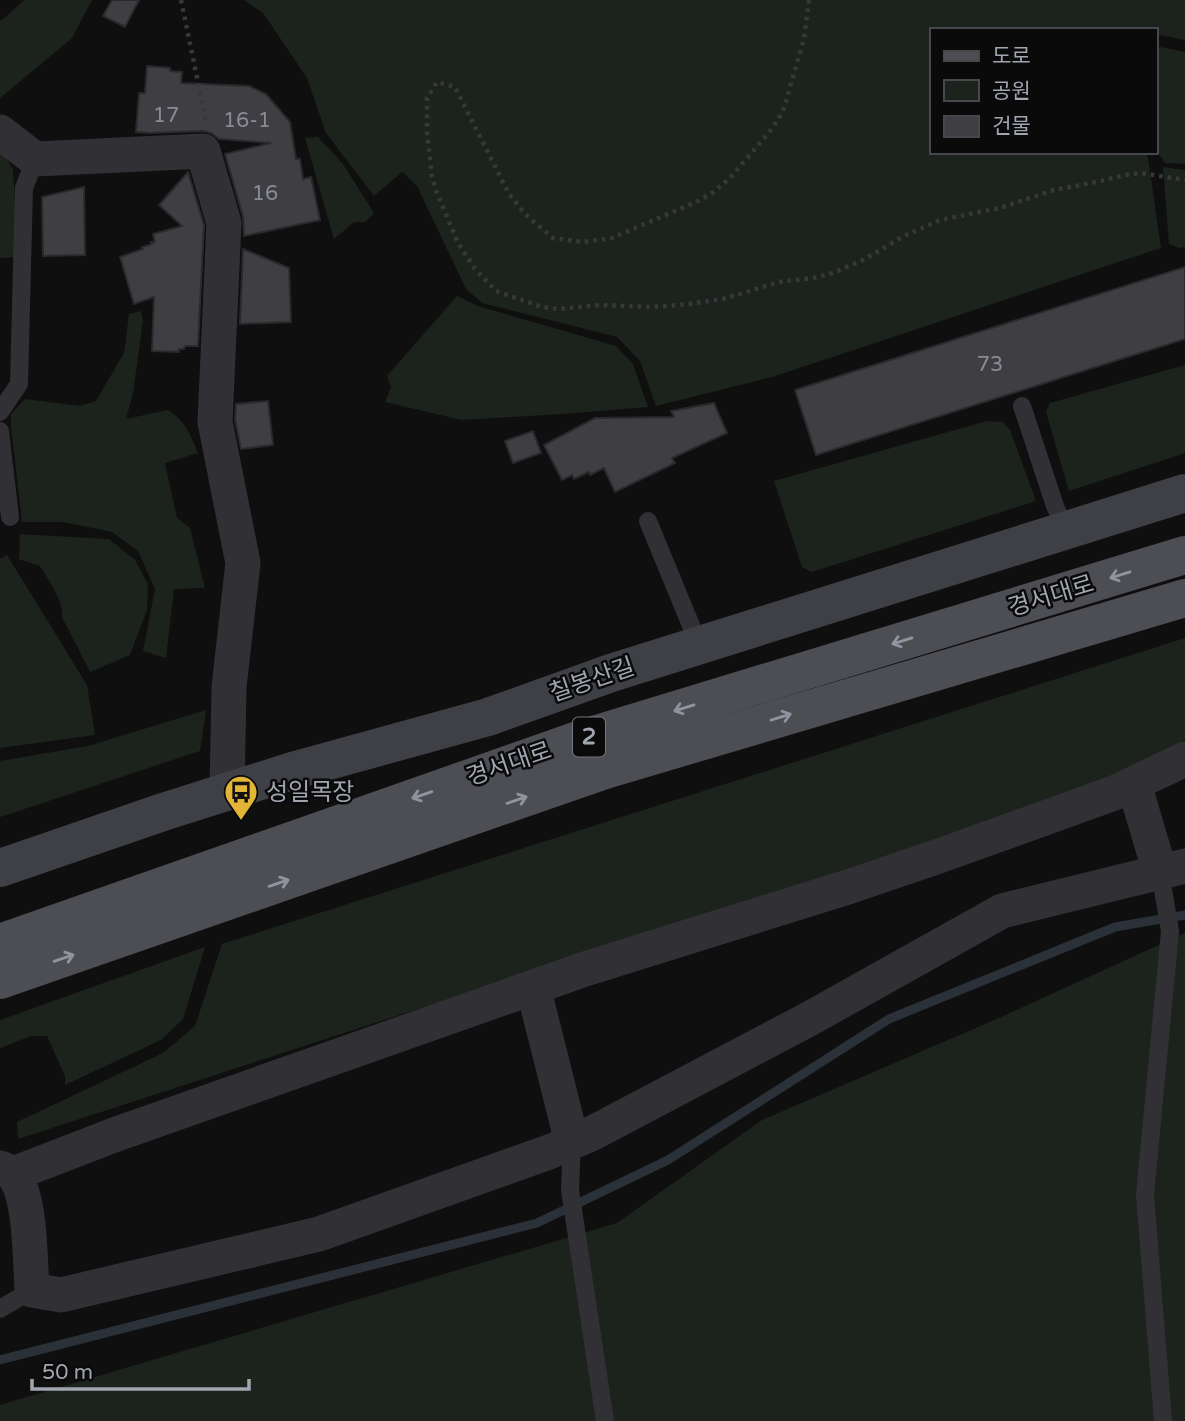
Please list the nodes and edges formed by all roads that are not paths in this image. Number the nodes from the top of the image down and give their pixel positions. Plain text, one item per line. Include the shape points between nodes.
1 (0, 132) edge
2 (35, 159) junction
3 (1022, 405) dead end
4 (0, 412) edge
5 (0, 431) edge
6 (1185, 493) edge
7 (10, 517) dead end
8 (648, 521) dead end
9 (1066, 531) junction
10 (1185, 555) edge
11 (1185, 598) edge
12 (699, 645) junction
13 (1185, 759) edge
14 (1134, 784) junction
15 (227, 792) junction
16 (0, 868) edge
17 (1170, 879) edge
18 (0, 943) edge
19 (0, 980) edge
20 (533, 988) junction
21 (572, 1142) junction
22 (6, 1171) edge
23 (32, 1290) junction
24 (0, 1310) edge
25 (605, 1421) edge
26 (1163, 1421) edge

1 - 2 street
2 - 4 lane via 24,188 19,384
2 - 15 street via 203,151 224,223 215,422 243,564 229,687
3 - 9 lane
5 - 7 lane
6 - 9 street, 칠봉산길
8 - 12 lane
9 - 12 street, 칠봉산길
10 -> 18 main road, 경서대로 / 2 via 584,738
19 -> 11 main road, 경서대로 / 2 via 604,770
12 - 15 street, 칠봉산길 via 488,717
13 - 14 street
14 - 17 street
14 - 20 street via 851,886
15 - 16 street, 칠봉산길
17 - 21 street via 1002,911 809,1019
17 - 26 lane via 1170,932 1145,1195
20 - 21 street
20 - 22 street
21 - 23 street via 318,1234 61,1295
21 - 25 lane via 570,1190
22 - 23 street via 18,1184 27,1210
23 - 24 lane

